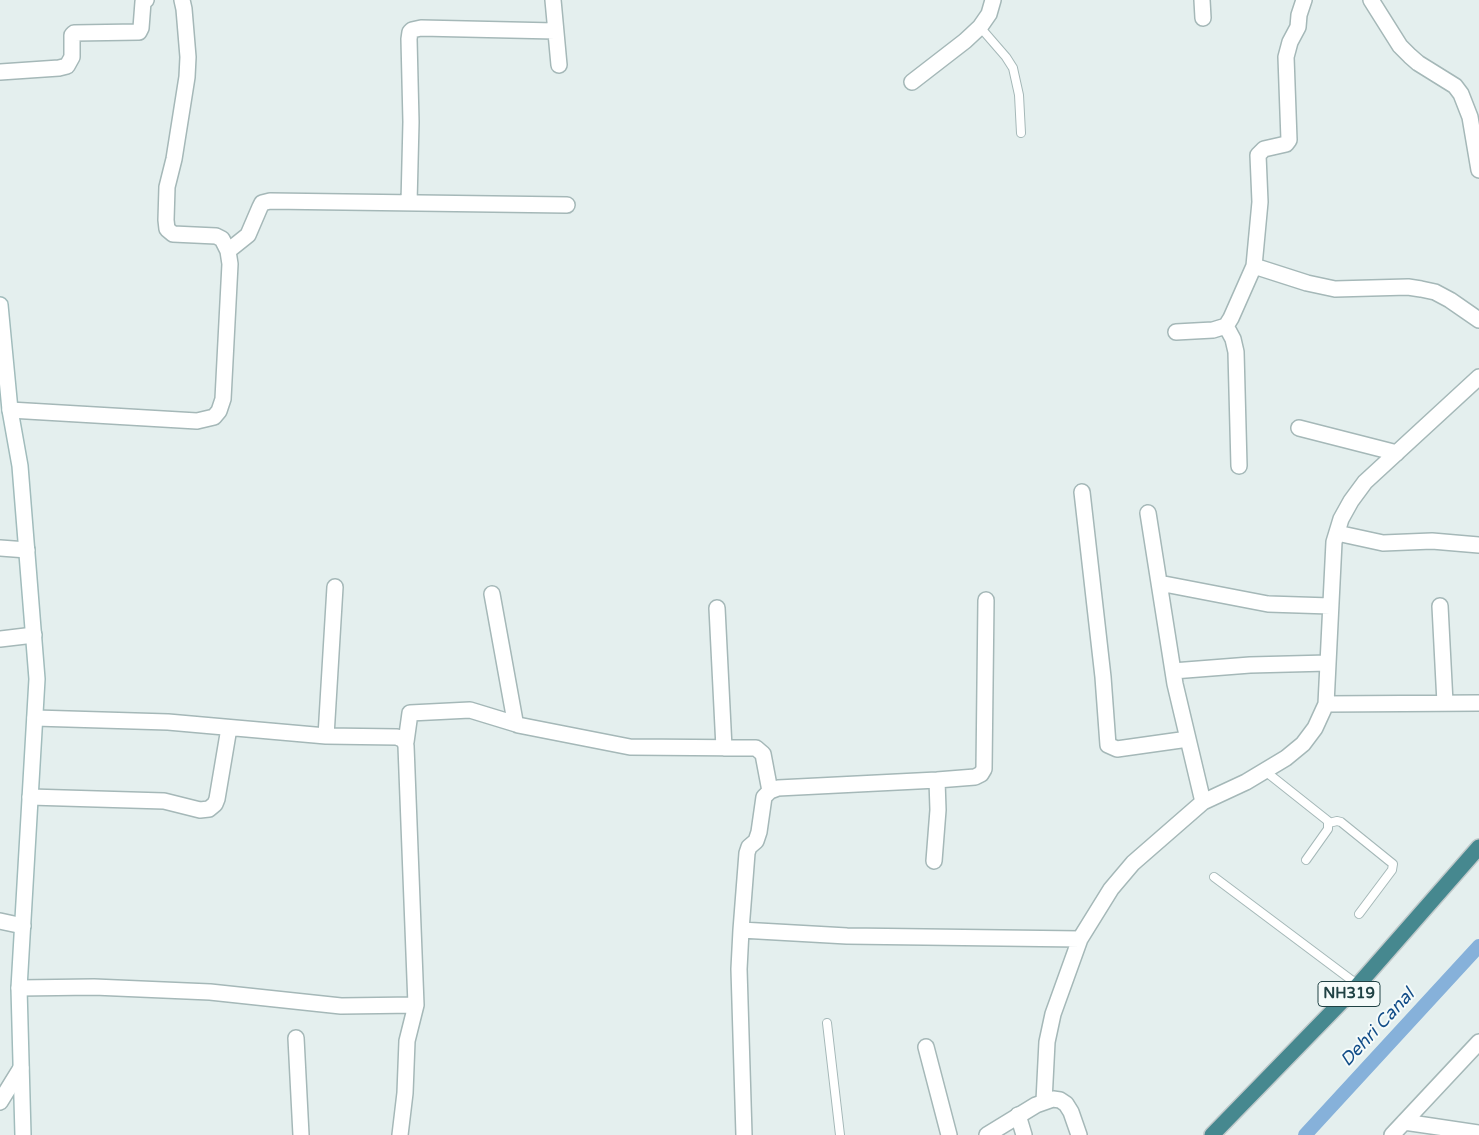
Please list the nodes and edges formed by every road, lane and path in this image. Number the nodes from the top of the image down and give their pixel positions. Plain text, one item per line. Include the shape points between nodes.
1 (146, 0) edge
2 (182, 0) edge
3 (553, 0) edge
4 (992, 0) edge
5 (1202, 0) edge
6 (1304, 0) edge
7 (1371, 0) edge
8 (1203, 18) dead end
9 (980, 27) junction
10 (555, 31) junction
11 (559, 64) dead end
12 (0, 72) edge
13 (912, 82) dead end
14 (1021, 133) dead end
15 (1478, 160) edge
16 (410, 203) junction
17 (567, 206) dead end
18 (228, 251) junction
19 (1254, 266) junction
20 (0, 305) edge
21 (1479, 320) edge
22 (1226, 326) junction
23 (1176, 332) dead end
24 (1479, 377) edge
25 (10, 410) junction
26 (1299, 428) dead end
27 (1397, 453) junction
28 (1239, 466) dead end
29 (1082, 492) dead end
30 (1148, 513) dead end
31 (1337, 533) junction
32 (1479, 545) edge
33 (0, 548) edge
34 (27, 550) junction
35 (1159, 583) junction
36 (335, 587) dead end
37 (492, 594) dead end
38 (986, 600) dead end
39 (1330, 606) junction
40 (1440, 606) dead end
41 (717, 608) dead end
42 (34, 635) junction
43 (0, 639) edge
44 (1328, 663) junction
45 (1173, 671) junction
46 (1446, 703) junction
47 (1479, 703) edge
48 (1326, 704) junction
49 (35, 718) junction
50 (516, 724) junction
51 (229, 728) junction
52 (326, 736) junction
53 (1188, 739) junction
54 (406, 742) junction
55 (724, 748) junction
56 (1265, 771) junction
57 (937, 780) junction
58 (770, 791) junction
59 (30, 797) junction
60 (1203, 802) junction
61 (1329, 823) junction
62 (1479, 847) edge
63 (934, 860) dead end
64 (1306, 860) dead end
65 (1214, 877) dead end
66 (1359, 914) dead end
67 (0, 921) edge
68 (23, 926) junction
69 (741, 930) junction
70 (1080, 939) junction
71 (1358, 985) junction
72 (19, 988) junction
73 (416, 1005) junction
74 (827, 1022) dead end
75 (296, 1038) dead end
76 (1479, 1042) edge
77 (926, 1047) dead end
78 (21, 1068) junction
79 (1044, 1100) junction
80 (0, 1102) edge
81 (1018, 1115) junction
82 (1404, 1122) junction
83 (1479, 1132) edge
84 (23, 1135) edge
85 (301, 1135) edge
86 (400, 1135) edge
87 (744, 1135) edge
88 (840, 1135) edge
89 (949, 1135) edge
90 (987, 1135) edge
91 (1024, 1135) edge
92 (1079, 1135) edge
93 (1212, 1135) edge
94 (1392, 1135) edge

1 - 12 street via 143,2 139,32 76,33 72,35 72,56 67,66
2 - 18 street via 188,63 167,187 167,229 173,234 216,236 222,239
3 - 10 street
4 - 9 street via 989,14
5 - 8 street
6 - 19 street via 1286,57 1289,140 1286,144 1264,149 1258,155 1260,202
7 - 15 street via 1400,46 1418,63 1455,86 1461,94 1470,117
9 - 13 street
9 - 14 lane via 1013,68 1019,95
10 - 11 street
10 - 16 street via 420,28 410,32
16 - 17 street
16 - 18 street via 266,202 260,207 248,235
18 - 25 street via 223,399 220,411 214,417 197,421
19 - 21 street via 1335,289 1422,288 1450,300
19 - 22 street
20 - 25 street
22 - 23 street
22 - 28 street via 1236,352
24 - 27 street
25 - 34 street via 20,466
26 - 27 street
27 - 31 street via 1350,500
29 - 53 street via 1108,746 1117,749
30 - 35 street
31 - 32 street via 1382,543 1432,541
31 - 39 street
33 - 34 street
34 - 42 street
35 - 39 street via 1268,604
35 - 45 street
36 - 52 street
37 - 50 street
38 - 57 street via 983,772 975,777
39 - 44 street
40 - 46 street
41 - 55 street
42 - 43 street
42 - 49 street
44 - 45 street
44 - 48 street
45 - 53 street
46 - 47 street
46 - 48 street
48 - 56 street via 1303,744
49 - 51 street via 168,722
49 - 59 street
50 - 54 street via 470,710 410,713
50 - 55 street via 630,747
51 - 52 street
51 - 59 street via 218,799 209,810 164,801
52 - 54 street via 398,737
53 - 60 street
54 - 73 street
55 - 58 street via 756,748 761,751
56 - 60 street
56 - 61 lane
57 - 58 street
57 - 63 street
58 - 69 street via 763,801 758,838 747,853
59 - 68 street
60 - 70 street via 1133,863 1111,890
61 - 64 lane
61 - 66 lane via 1341,822 1393,864 1392,870
62 - 71 highway, NH319
65 - 71 lane
67 - 68 street
68 - 72 street
69 - 70 street via 847,936
69 - 87 street via 739,969
70 - 79 street via 1053,1014 1047,1042
71 - 93 highway, NH319
72 - 73 street via 210,992 342,1006
72 - 78 street
73 - 86 street via 407,1041
74 - 88 lane
75 - 85 street
76 - 82 street
77 - 89 street
78 - 80 street
78 - 84 street
79 - 81 street
79 - 92 street via 1060,1100 1066,1104
81 - 90 street
81 - 91 street
82 - 83 street
82 - 94 street

